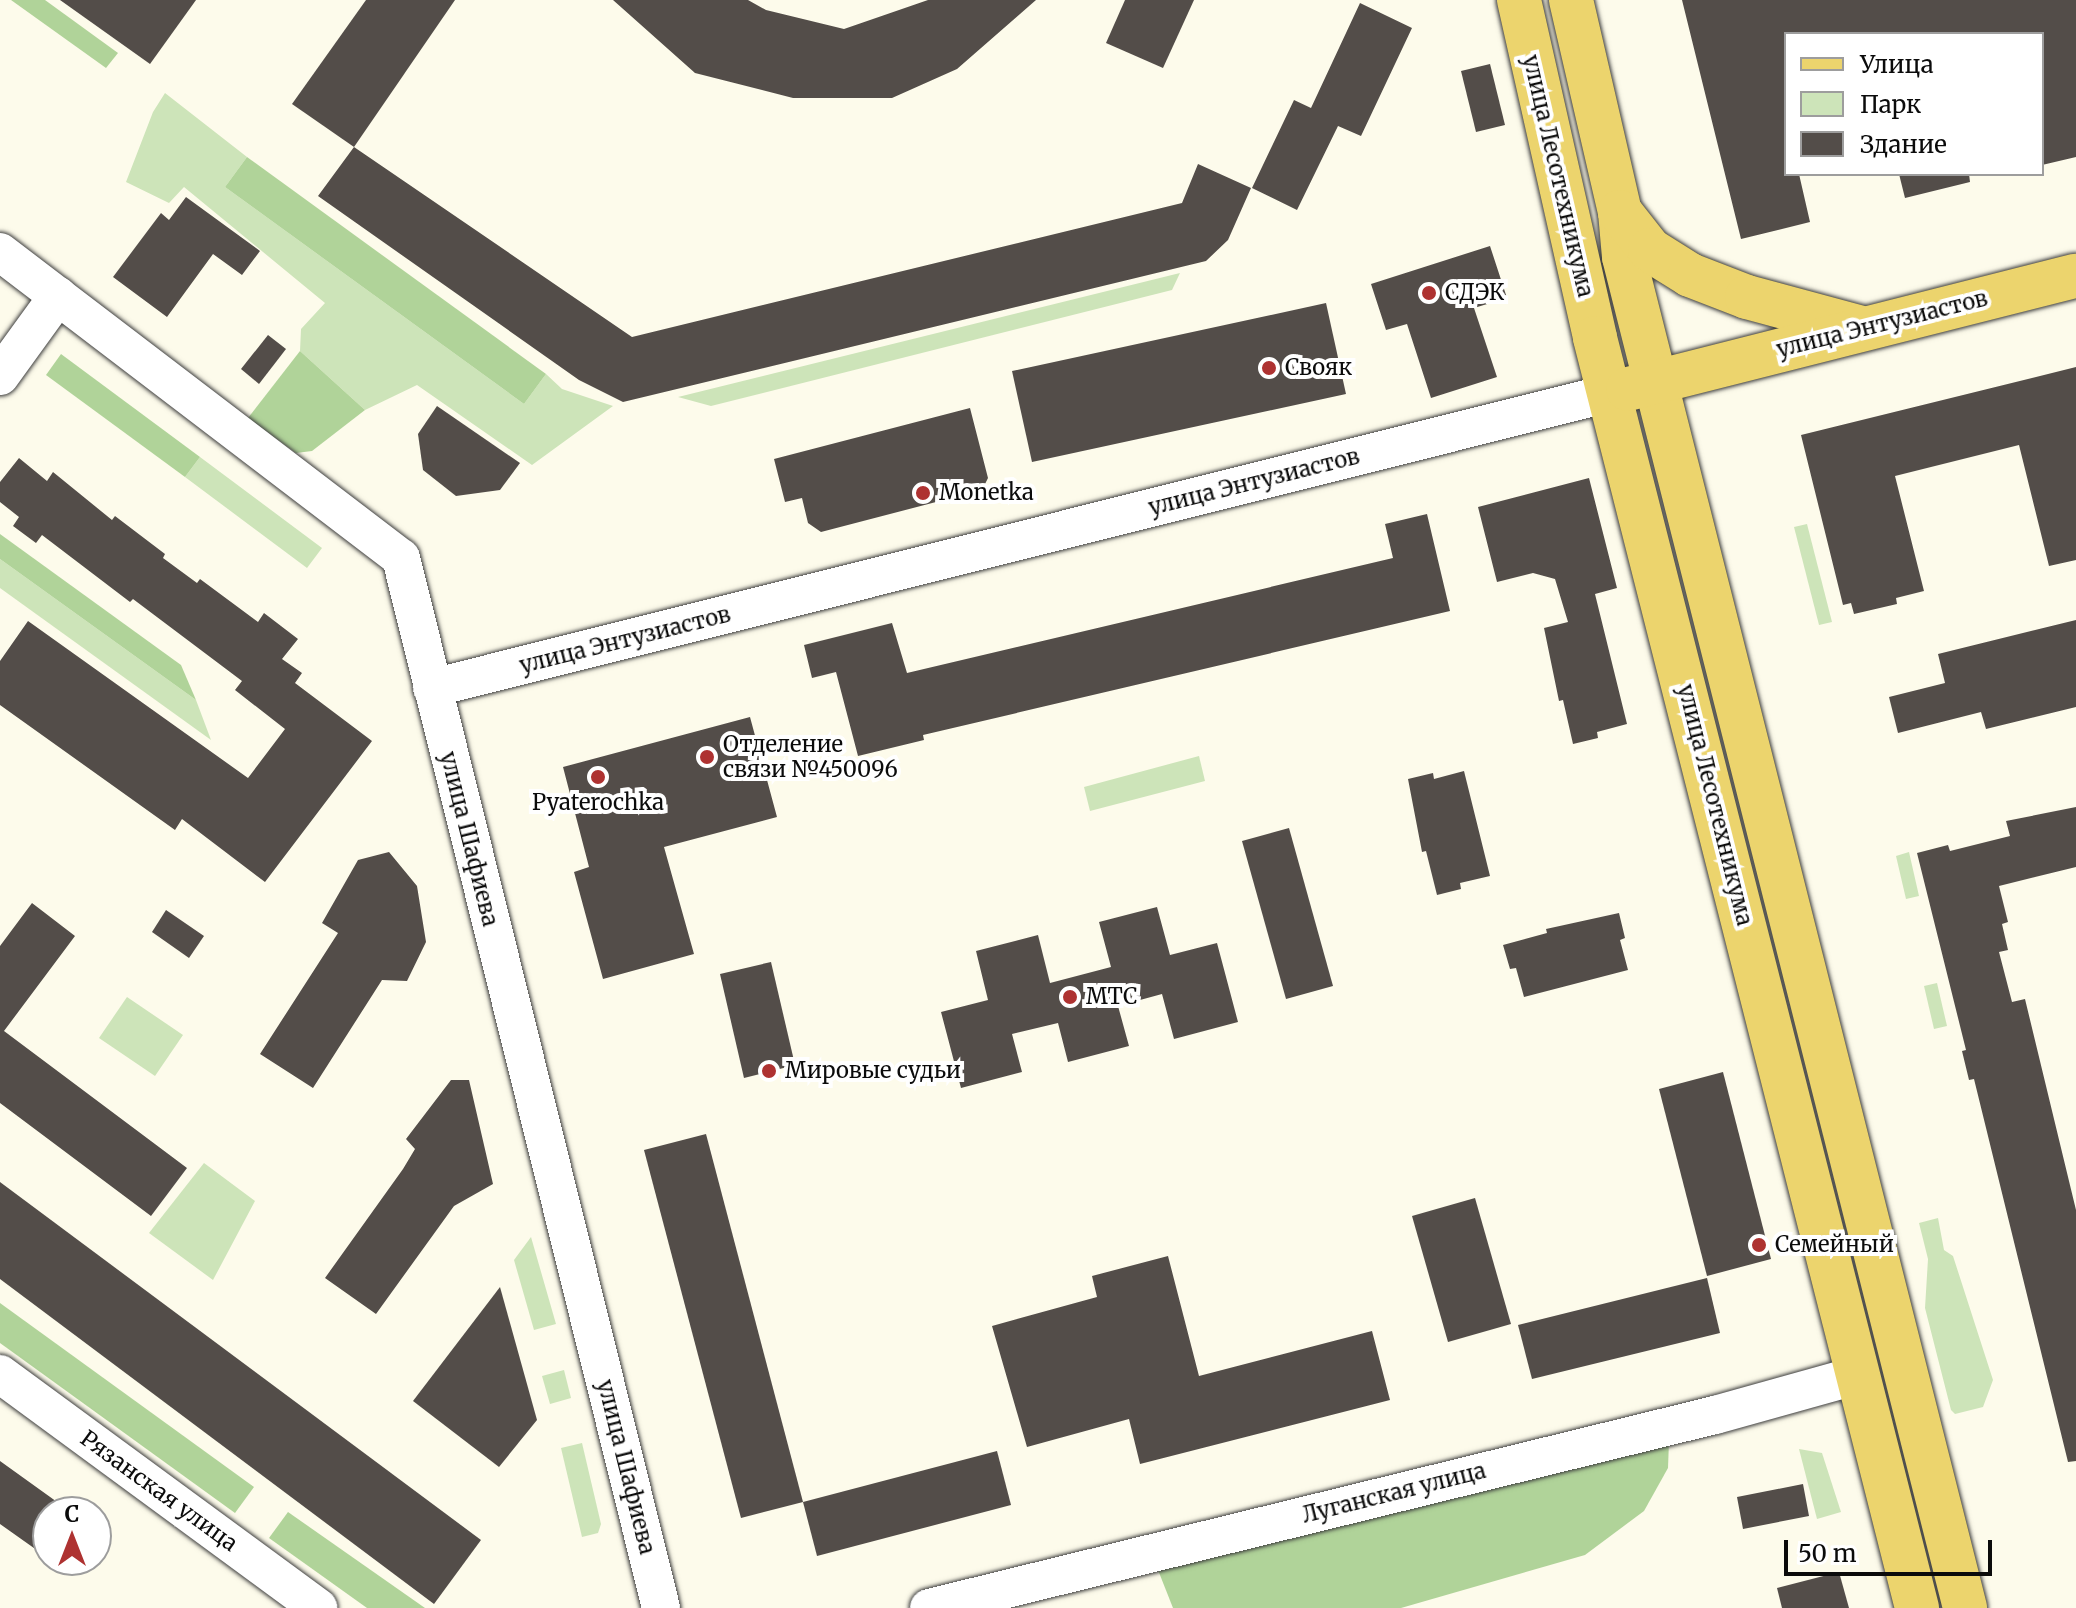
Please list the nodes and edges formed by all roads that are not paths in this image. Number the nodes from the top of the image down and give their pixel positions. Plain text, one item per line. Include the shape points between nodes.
1 (1519, 0) edge
2 (1571, 0) edge
3 (1620, 212) junction
4 (0, 252) edge
5 (2076, 276) edge
6 (58, 296) junction
7 (1864, 329) junction
8 (0, 376) edge
9 (1656, 382) junction
10 (1610, 393) junction
11 (432, 688) junction
12 (0, 1374) edge
13 (1858, 1375) junction
14 (318, 1608) edge
15 (661, 1608) edge
16 (929, 1608) edge
17 (1917, 1608) edge
18 (1965, 1608) edge

1 - 10 main road, улица Лесотехникума
2 - 3 main road, улица Лесотехникума
3 - 7 main road via 1650,250 1690,275 1747,297
3 - 9 main road, улица Лесотехникума via 1624,257
4 - 6 street, улица Шафиева
5 - 7 main road, улица Энтузиастов
6 - 8 street
6 - 11 street, улица Шафиева via 401,558
7 - 9 main road, улица Энтузиастов
9 - 10 main road, улица Энтузиастов
9 - 18 main road, улица Лесотехникума
10 - 11 street, улица Энтузиастов
10 - 13 main road, улица Лесотехникума
11 - 15 street, улица Шафиева
12 - 14 street, Рязанская улица
13 - 16 street, Луганская улица via 1715,1415
13 - 17 main road, улица Лесотехникума

